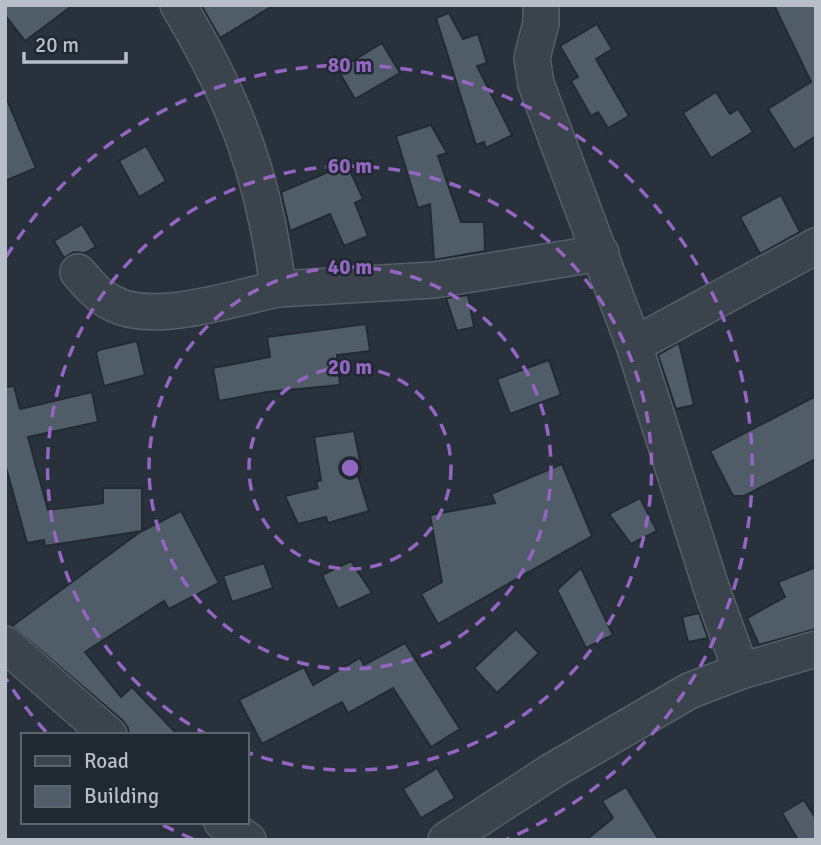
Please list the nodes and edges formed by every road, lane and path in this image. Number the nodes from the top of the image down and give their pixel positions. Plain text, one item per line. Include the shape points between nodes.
1 (178, 5) edge
2 (541, 5) edge
3 (816, 246) edge
4 (601, 253) junction
5 (78, 272) dead end
6 (278, 289) junction
7 (634, 345) junction
8 (5, 644) edge
9 (816, 649) edge
10 (741, 671) junction
11 (107, 733) edge
12 (225, 824) edge
13 (248, 840) edge
14 (446, 840) edge

1 - 6 street via 244,133 262,193
2 - 4 street via 532,58 536,84
3 - 7 street
4 - 6 street via 434,280
4 - 7 street
5 - 6 street via 94,291 115,305 146,312 186,310
7 - 10 street
8 - 11 street
9 - 10 street
10 - 14 street via 689,691
12 - 13 street

